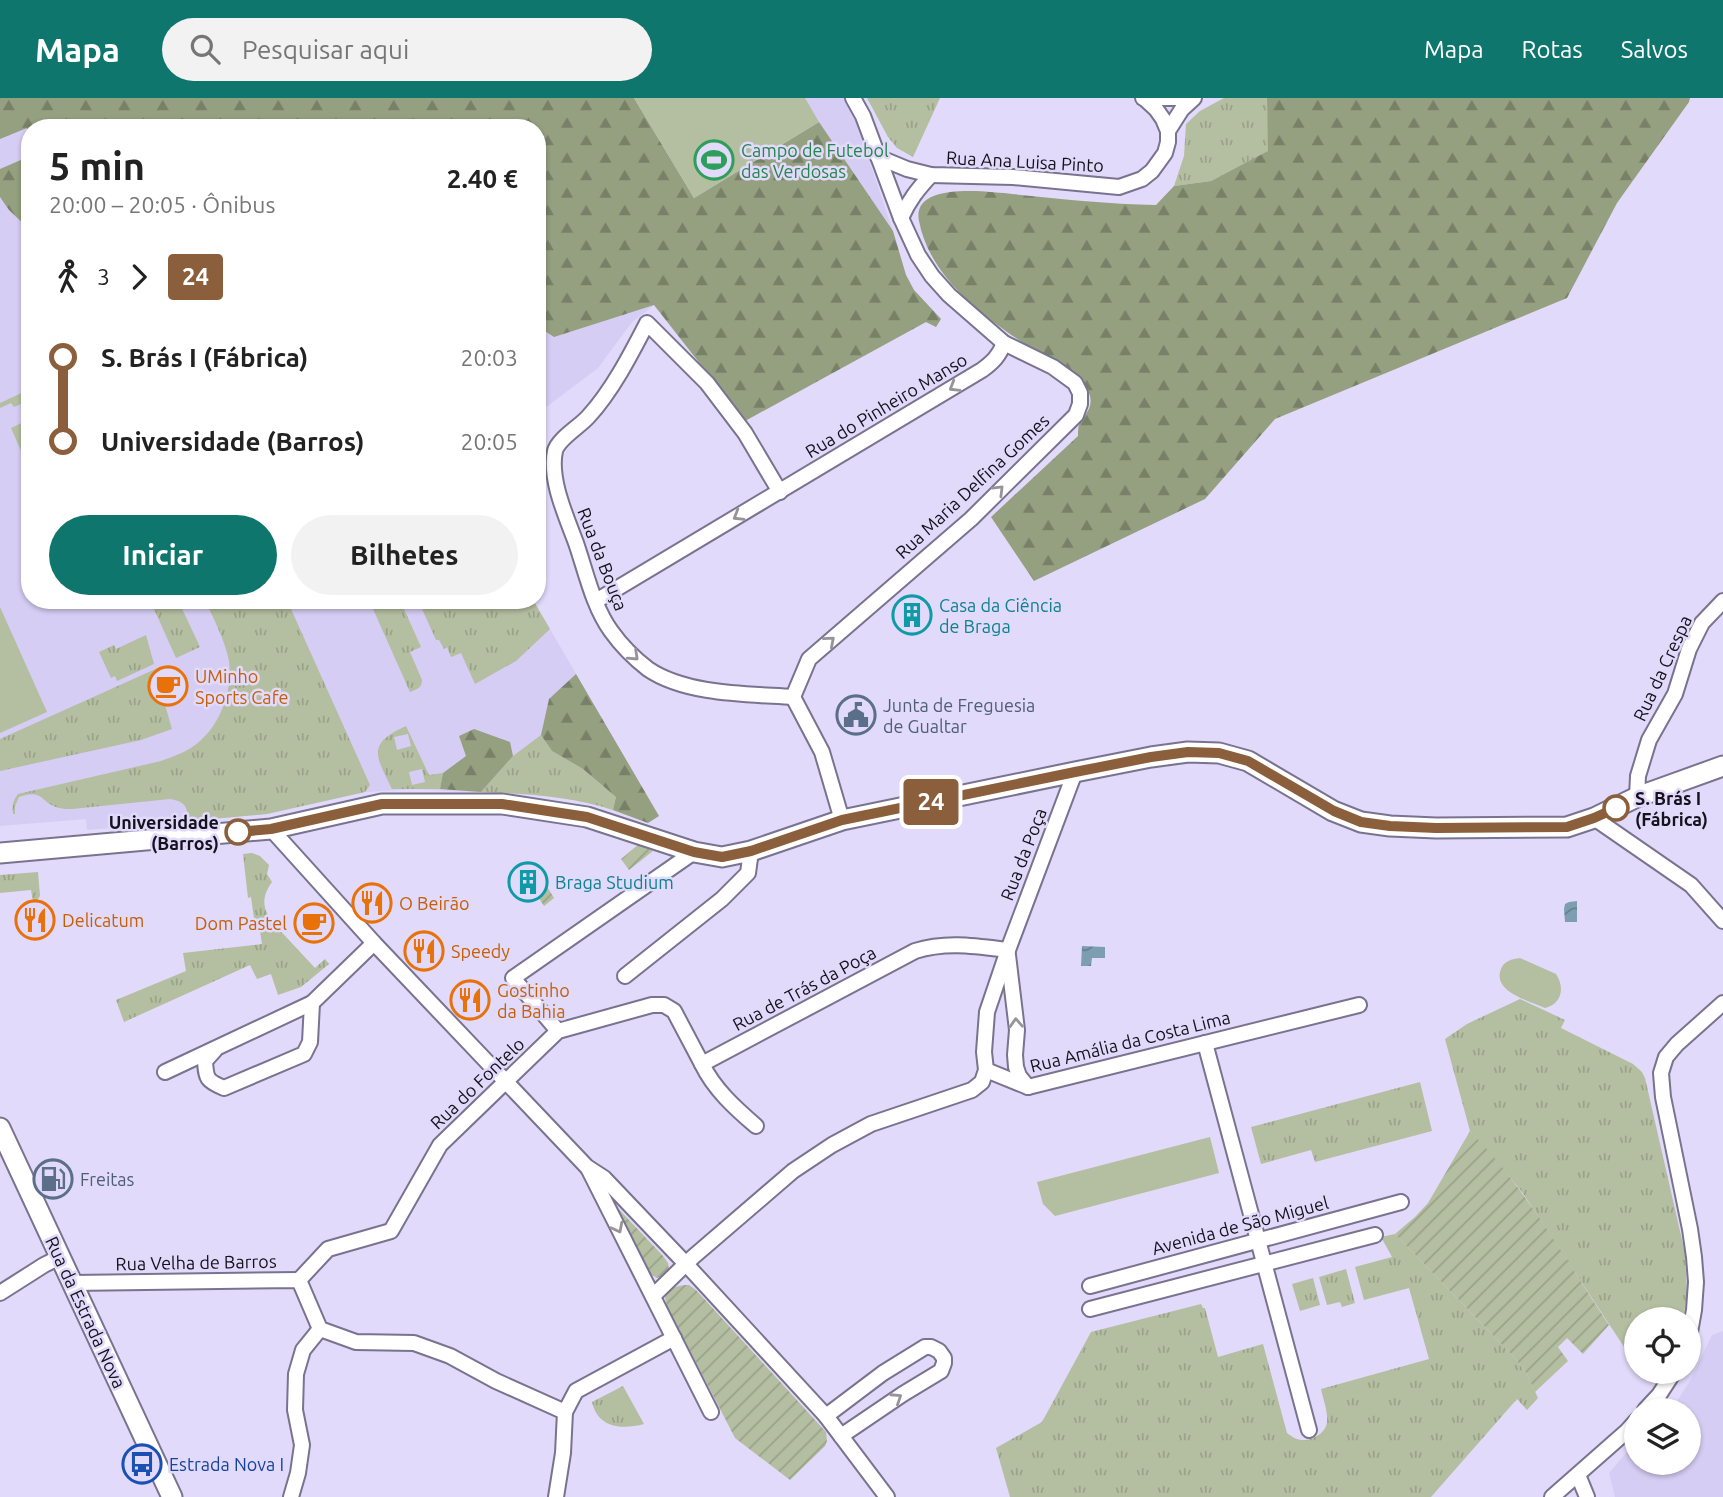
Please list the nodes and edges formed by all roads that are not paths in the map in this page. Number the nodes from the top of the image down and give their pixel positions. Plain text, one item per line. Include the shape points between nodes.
1 (853, 98) edge
2 (1143, 98) edge
3 (1183, 98) edge
4 (1194, 98) edge
5 (1168, 131) junction
6 (878, 157) junction
7 (931, 175) junction
8 (901, 218) junction
9 (1004, 343) junction
10 (780, 492) junction
11 (596, 601) junction
12 (1723, 601) edge
13 (793, 696) junction
14 (1723, 766) edge
15 (1075, 772) junction
16 (1637, 797) junction
17 (1594, 818) junction
18 (842, 820) junction
19 (271, 829) junction
20 (751, 851) junction
21 (694, 852) junction
22 (0, 853) edge
23 (1723, 921) edge
24 (374, 943) junction
25 (1008, 950) junction
26 (625, 976) dead end
27 (312, 1003) junction
28 (1723, 1003) edge
29 (1359, 1005) dead end
30 (558, 1031) junction
31 (1205, 1043) junction
32 (215, 1049) junction
33 (702, 1065) junction
34 (986, 1070) junction
35 (166, 1072) dead end
36 (506, 1082) junction
37 (1028, 1087) junction
38 (756, 1126) dead end
39 (0, 1128) edge
40 (587, 1167) junction
41 (1401, 1202) dead end
42 (1375, 1235) dead end
43 (1258, 1241) junction
44 (60, 1257) junction
45 (686, 1264) junction
46 (1263, 1264) junction
47 (299, 1280) junction
48 (72, 1283) junction
49 (1090, 1286) dead end
50 (0, 1293) edge
51 (653, 1296) junction
52 (1693, 1307) edge
53 (1090, 1309) dead end
54 (320, 1329) junction
55 (674, 1338) junction
56 (565, 1412) junction
57 (711, 1412) dead end
58 (822, 1413) junction
59 (1309, 1430) dead end
60 (1624, 1435) edge
61 (841, 1436) junction
62 (1578, 1475) junction
63 (172, 1497) edge
64 (291, 1497) edge
65 (556, 1497) edge
66 (887, 1497) edge
67 (1552, 1497) edge
68 (1587, 1497) edge

1 - 6 street, Rua Maria Delfina Gomes
2 - 3 street
2 - 5 street via 1156,109
4 - 5 street, Rua Ana Luisa Pinto
5 - 7 street, Rua Ana Luisa Pinto via 1165,153 1152,171 1119,187
6 - 7 street, Rua Ana Luisa Pinto
6 - 8 street, Rua Maria Delfina Gomes
7 - 8 street, Rua Ana Luisa Pinto
8 - 9 street, Rua Maria Delfina Gomes via 932,276
9 -> 10 street, Rua do Pinheiro Manso via 999,355 982,370
13 -> 9 street, Rua Maria Delfina Gomes via 808,659 971,519 1076,415 1080,393 1075,383
10 -> 11 street, Rua do Pinheiro Manso
10 - 11 street, Rua da Bouça via 745,433 707,383 647,323 604,396 555,451 554,472 563,508
11 -> 13 street, Rua da Bouça via 610,630 649,670 680,684 723,692
12 - 16 street, Rua da Crespa via 1702,623 1689,649 1675,694 1650,740 1638,776
13 - 18 street via 822,752
14 - 16 street
15 - 17 street via 1188,752 1219,753 1248,761 1361,822 1567,827
15 - 18 street
15 - 25 street, Rua da Poça
16 - 17 street
17 - 23 street via 1691,884
18 - 20 street
19 - 21 street via 382,804 502,804 587,817
19 - 22 street
19 - 24 street
20 - 21 street via 722,857
20 - 26 street via 748,873 722,899
21 - 30 street via 513,978
24 - 27 street
24 - 36 street
25 - 33 street, Rua de Trás da Poça via 943,944 915,950
25 - 34 street, Rua da Poça via 987,1012
37 -> 25 street, Rua da Poça via 1016,1066
27 - 32 street
27 - 32 street via 310,1042 304,1054 224,1088 206,1076 205,1061
28 - 52 street via 1677,1044 1661,1073 1694,1257
29 - 31 street, Rua Amália da Costa Lima
30 - 33 street, Rua do Fontelo via 664,1005 674,1011
30 - 36 street, Rua do Fontelo
31 - 37 street, Rua Amália da Costa Lima
31 - 43 street
32 - 35 street
33 - 38 street via 727,1100
34 - 37 street, Rua Amália da Costa Lima
34 - 45 street via 982,1082 972,1090 871,1124 832,1145 793,1171
36 - 40 street
36 - 47 street, Rua do Fontelo via 440,1145 391,1231 328,1249
39 - 44 street, Rua da Estrada Nova
40 - 45 street via 604,1178
40 -> 51 street
41 - 43 street, Avenida de São Miguel
42 - 46 street
43 - 46 street
43 - 49 street, Avenida de São Miguel
44 - 48 street, Rua da Estrada Nova
44 - 50 street
45 - 51 street
45 - 58 street
46 - 53 street
46 - 59 street
47 - 48 street, Rua Velha de Barros
47 - 54 street, Rua Velha de Barros
48 - 63 street, Rua da Estrada Nova
51 - 55 street
54 - 56 street via 356,1342 414,1343
54 - 64 street via 303,1350 296,1374 295,1410 302,1445
55 - 56 street via 576,1391
55 - 57 street
56 - 65 street
58 - 61 street
61 -> 58 street via 941,1371 942,1354 925,1347
60 - 62 street
61 - 66 street
62 - 67 street
62 - 68 street

